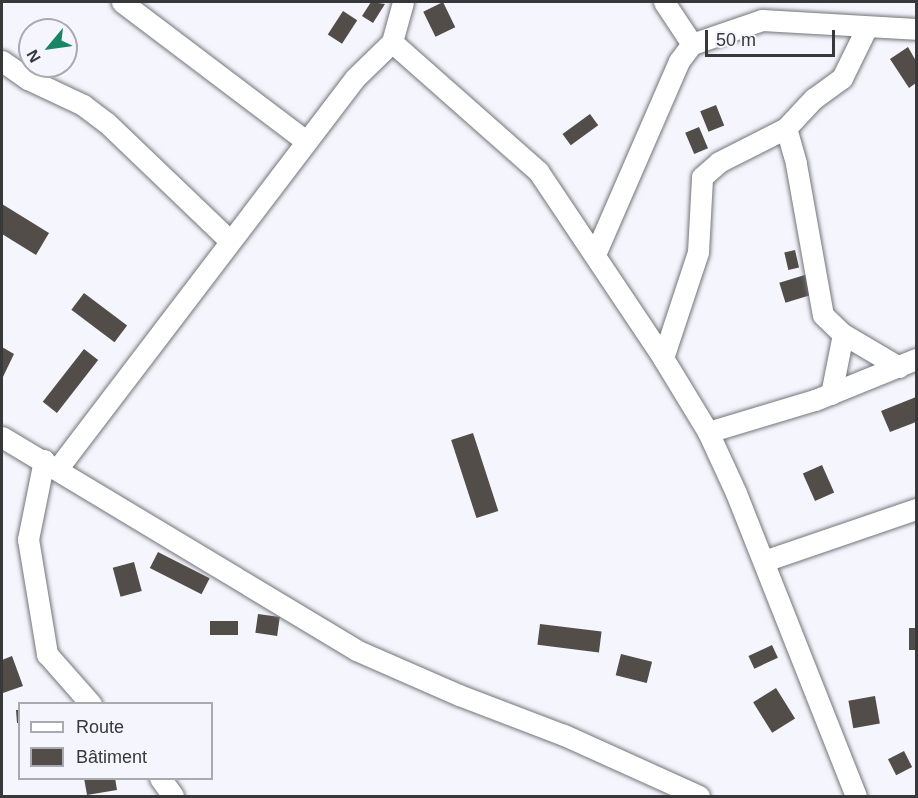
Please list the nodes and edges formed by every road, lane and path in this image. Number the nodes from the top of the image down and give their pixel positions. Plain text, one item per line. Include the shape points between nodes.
1 (122, 2) edge
2 (403, 2) edge
3 (664, 2) edge
4 (867, 27) junction
5 (916, 29) edge
6 (392, 42) junction
7 (692, 44) junction
8 (2, 61) edge
9 (786, 128) junction
10 (306, 141) junction
11 (230, 241) junction
12 (596, 252) junction
13 (843, 334) junction
14 (663, 358) junction
15 (908, 363) edge
16 (831, 394) junction
17 (708, 432) junction
18 (2, 437) edge
19 (51, 464) junction
20 (916, 509) edge
21 (764, 561) junction
22 (89, 702) edge
23 (161, 780) edge
24 (173, 796) edge
25 (699, 796) edge
26 (856, 796) edge

1 - 10 street
2 - 6 street
3 - 7 street
4 - 5 street
4 - 7 street via 762,20
4 - 9 street via 842,78 814,98
6 - 10 street via 355,78
6 - 12 street via 538,171
7 - 12 street via 679,61
8 - 11 street via 28,79 83,105 107,123
9 - 13 street via 796,164 820,305 828,322
9 - 14 street via 719,162 702,177 698,252
10 - 11 street
11 - 19 street
12 - 14 street via 608,277
13 - 15 street
13 - 16 street
14 - 17 street
15 - 16 street
16 - 17 street
17 - 21 street
18 - 19 street
19 - 22 street via 28,539 47,654
19 - 25 street via 117,508 356,650 564,735
20 - 21 street
21 - 26 street
23 - 24 street

